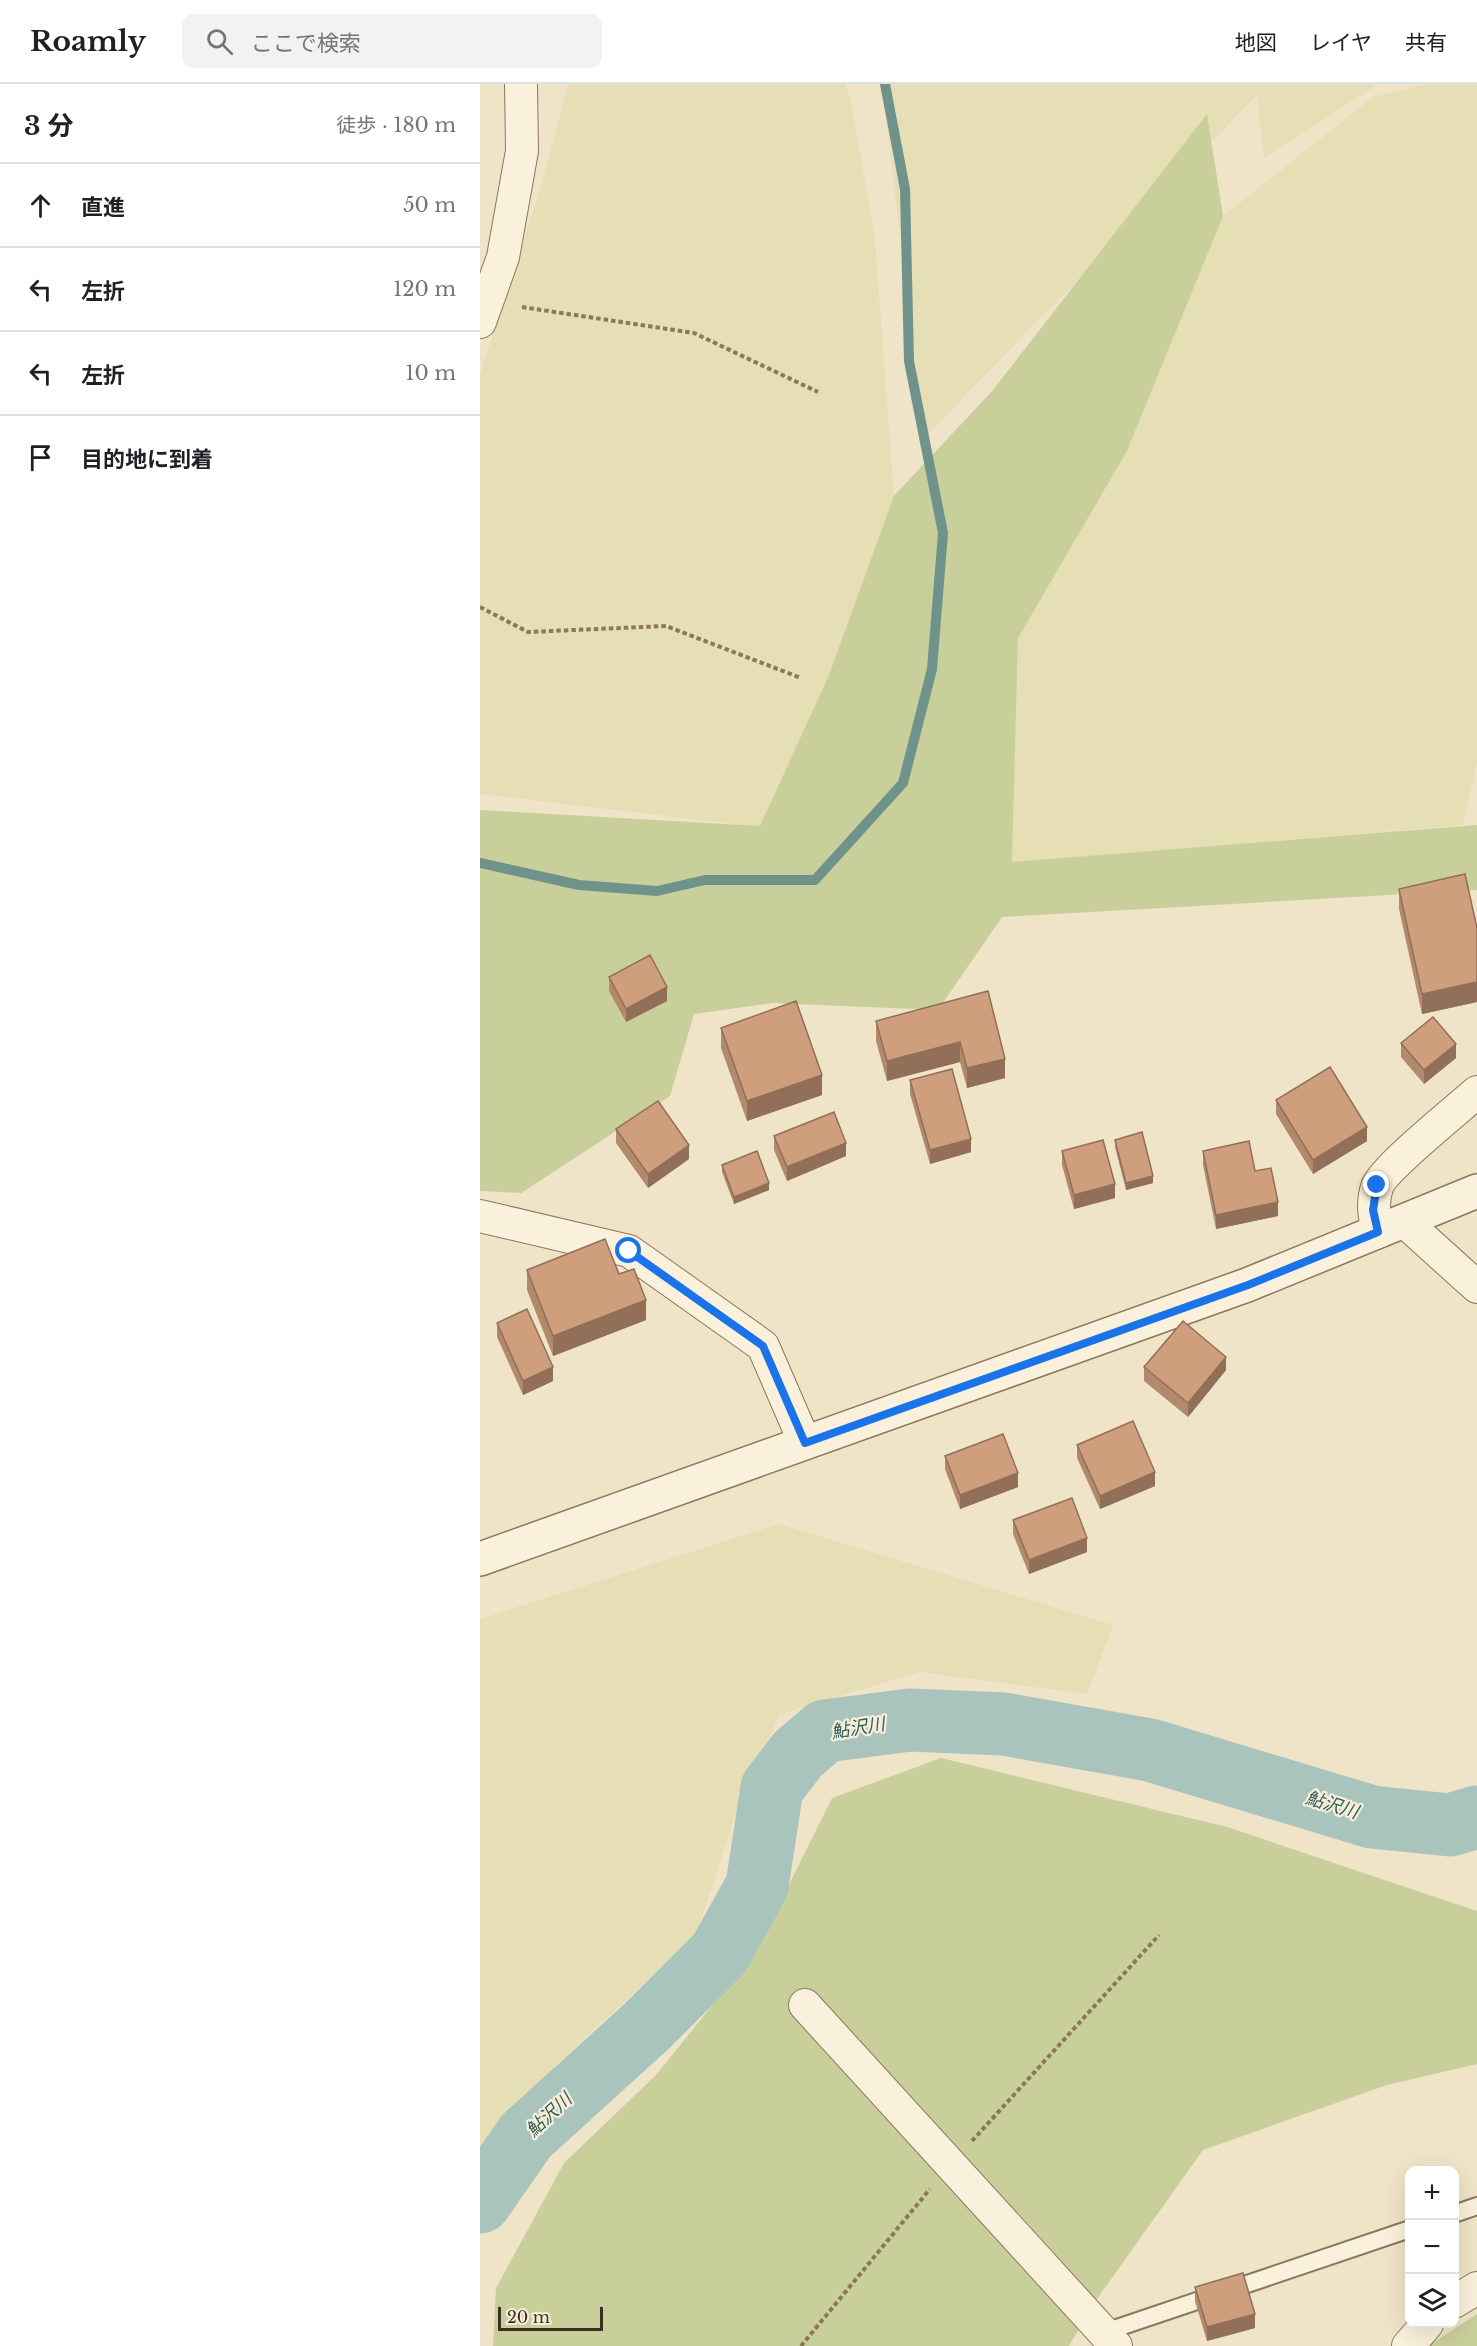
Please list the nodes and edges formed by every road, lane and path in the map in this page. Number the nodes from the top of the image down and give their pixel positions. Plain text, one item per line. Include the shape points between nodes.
1 (522, 84) edge
2 (483, 312) edge
3 (818, 392) dead end
4 (480, 608) edge
5 (801, 678) dead end
6 (1477, 1092) edge
7 (1477, 1191) edge
8 (480, 1216) edge
9 (1391, 1227) junction
10 (1477, 1287) edge
11 (805, 1443) junction
12 (480, 1559) edge
13 (1159, 1935) dead end
14 (805, 2006) dead end
15 (951, 2164) junction
16 (1477, 2206) edge
17 (1459, 2213) edge
18 (1405, 2231) edge
19 (1477, 2288) edge
20 (1459, 2299) edge
21 (1424, 2328) edge
22 (1110, 2339) edge
23 (801, 2346) edge
24 (1408, 2346) edge

1 - 2 street via 522,152 503,257
2 - 3 path via 694,333
4 - 5 path via 528,632 666,626
6 - 9 street via 1407,1153 1377,1185 1373,1210
7 - 9 street
8 - 11 street via 629,1251 763,1346
9 - 10 street
9 - 11 street via 1248,1285
11 - 12 street
13 - 15 path
14 - 15 street
15 - 22 street
15 - 23 path
16 - 17 lane
18 - 22 lane
19 - 20 street
21 - 24 street

